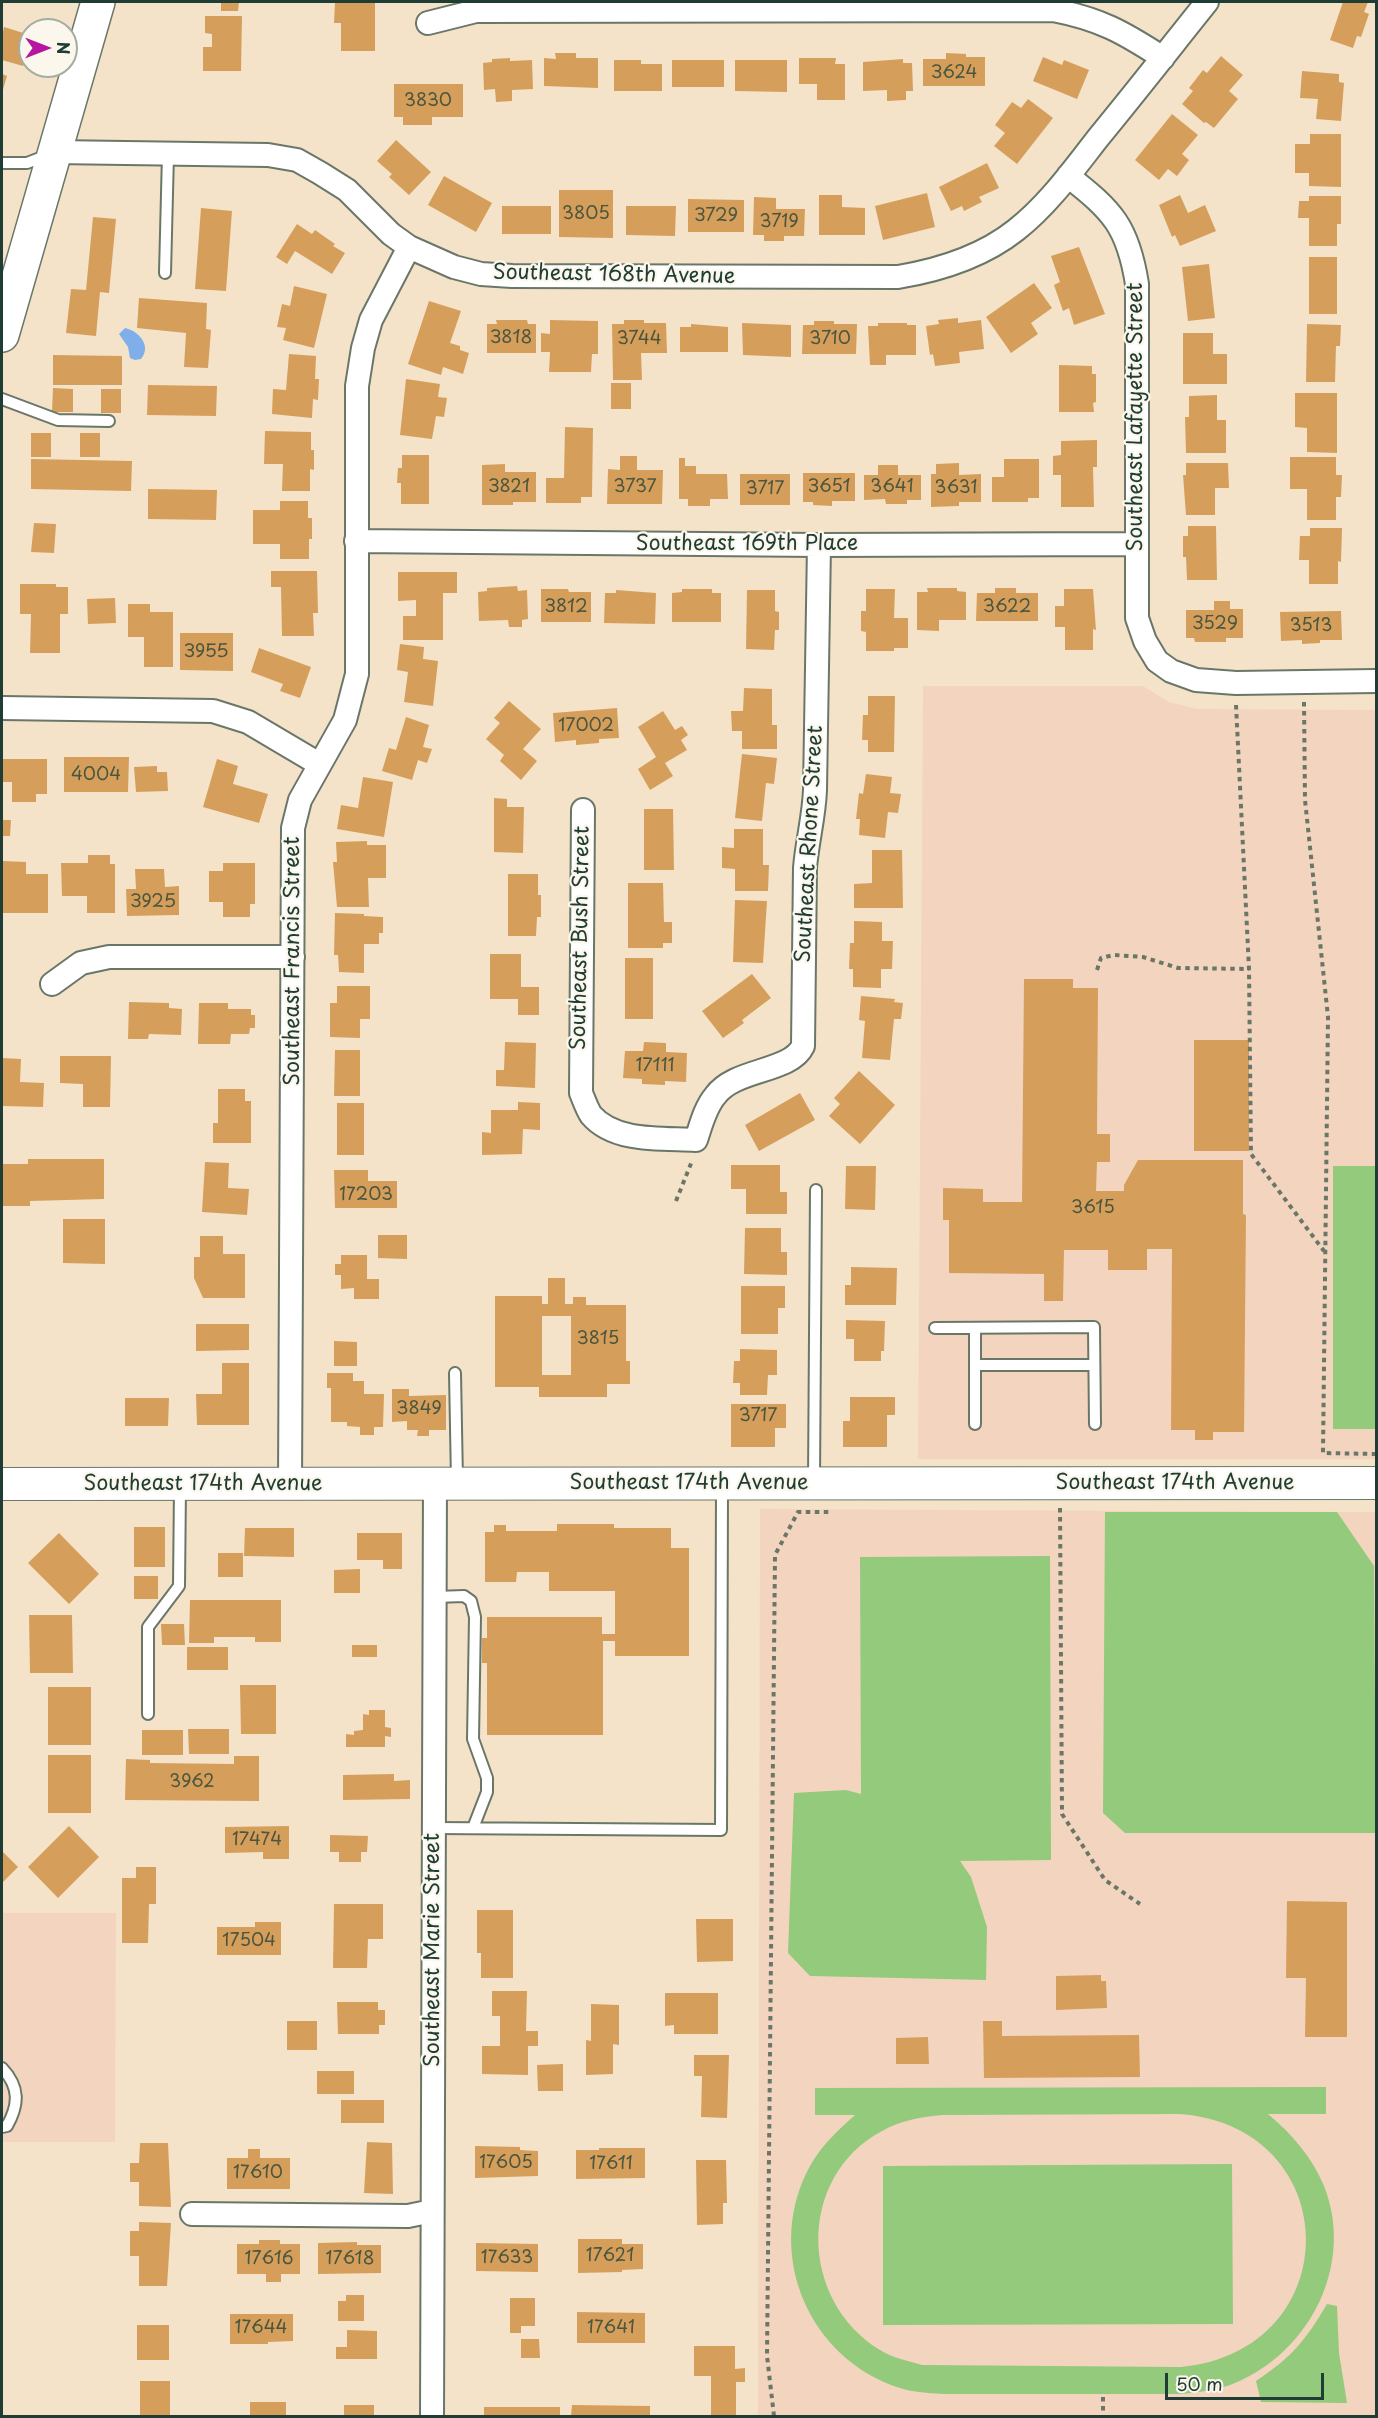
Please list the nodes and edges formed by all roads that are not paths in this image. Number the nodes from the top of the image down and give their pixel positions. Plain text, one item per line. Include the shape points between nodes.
1 (99, 2) edge
2 (1207, 2) edge
3 (628, 6) edge
4 (428, 23) dead end
5 (1162, 58) junction
6 (54, 152) junction
7 (168, 154) junction
8 (2, 163) edge
9 (1068, 176) junction
10 (410, 247) junction
11 (165, 273) dead end
12 (2, 335) edge
13 (2, 399) edge
14 (109, 421) dead end
15 (356, 541) junction
16 (1137, 544) junction
17 (819, 545) junction
18 (1377, 681) edge
19 (2, 708) edge
20 (319, 764) junction
21 (583, 810) dead end
22 (293, 957) junction
23 (52, 984) dead end
24 (580, 1066) joint
25 (816, 1190) dead end
26 (935, 1328) dead end
27 (975, 1328) junction
28 (975, 1365) junction
29 (1094, 1365) junction
30 (455, 1373) dead end
31 (975, 1424) dead end
32 (1095, 1424) dead end
33 (446, 1483) junction
34 (722, 1483) junction
35 (814, 1483) junction
36 (1377, 1483) edge
37 (2, 1484) edge
38 (180, 1484) junction
39 (290, 1484) junction
40 (435, 1597) junction
41 (148, 1714) dead end
42 (434, 1828) junction
43 (474, 1828) junction
44 (2, 2068) edge
45 (2, 2127) edge
46 (432, 2211) junction
47 (192, 2214) dead end
48 (432, 2416) edge

1 - 6 main road
2 - 5 street, Southeast 168th Avenue
3 - 4 street via 476,11
3 - 5 street via 1053,10 1099,21
5 - 9 street, Southeast 168th Avenue
6 - 7 street, Southeast 168th Avenue
6 - 8 lane via 27,163
6 - 12 main road
7 - 10 street, Southeast 168th Avenue via 267,155 297,160 347,190 391,234
7 - 11 lane
9 - 10 street, Southeast 168th Avenue via 1036,213 988,248 929,272 898,277 512,276 454,267
9 - 16 street, Southeast Lafayette Street via 1099,200 1125,235 1132,254 1137,284
10 - 15 street, Southeast Francis Street via 371,320 363,348 357,386
13 - 14 lane via 58,420
15 - 17 street, Southeast 169th Place
15 - 20 street, Southeast Francis Street via 357,674 345,720
16 - 17 street, Southeast 169th Place
16 - 18 street, Southeast Lafayette Street via 1137,618 1157,661 1171,671 1196,680 1236,683
17 - 24 street, Southeast Rhone Street via 814,817 805,868 800,1053 725,1086 714,1096 696,1140 633,1136 610,1129 591,1115 581,1093
19 - 20 street via 213,711 248,722
20 - 22 street, Southeast Francis Street via 300,800 293,828
21 - 24 street, Southeast Bush Street
22 - 23 street via 109,957 81,963
22 - 39 street, Southeast Francis Street
25 - 35 lane
26 - 27 lane
27 - 28 lane
27 - 29 lane via 1094,1328
28 - 29 lane
28 - 31 lane
29 - 32 lane
30 - 33 lane
33 - 34 street, Southeast 174th Avenue
33 - 39 street, Southeast 174th Avenue
33 - 40 street, Southeast Marie Street
34 - 35 street, Southeast 174th Avenue
34 - 43 lane via 720,1830
35 - 36 street, Southeast 174th Avenue
37 - 38 street, Southeast 174th Avenue
38 - 39 street, Southeast 174th Avenue
38 - 41 lane via 179,1586 148,1627
40 - 42 street, Southeast Marie Street
40 - 43 lane via 464,1596 471,1601 475,1617 473,1739 487,1778 487,1792
42 - 43 lane
42 - 46 street, Southeast Marie Street
44 - 45 lane via 16,2091 15,2112 7,2126
46 - 47 street via 408,2216
46 - 48 street, Southeast Marie Street

